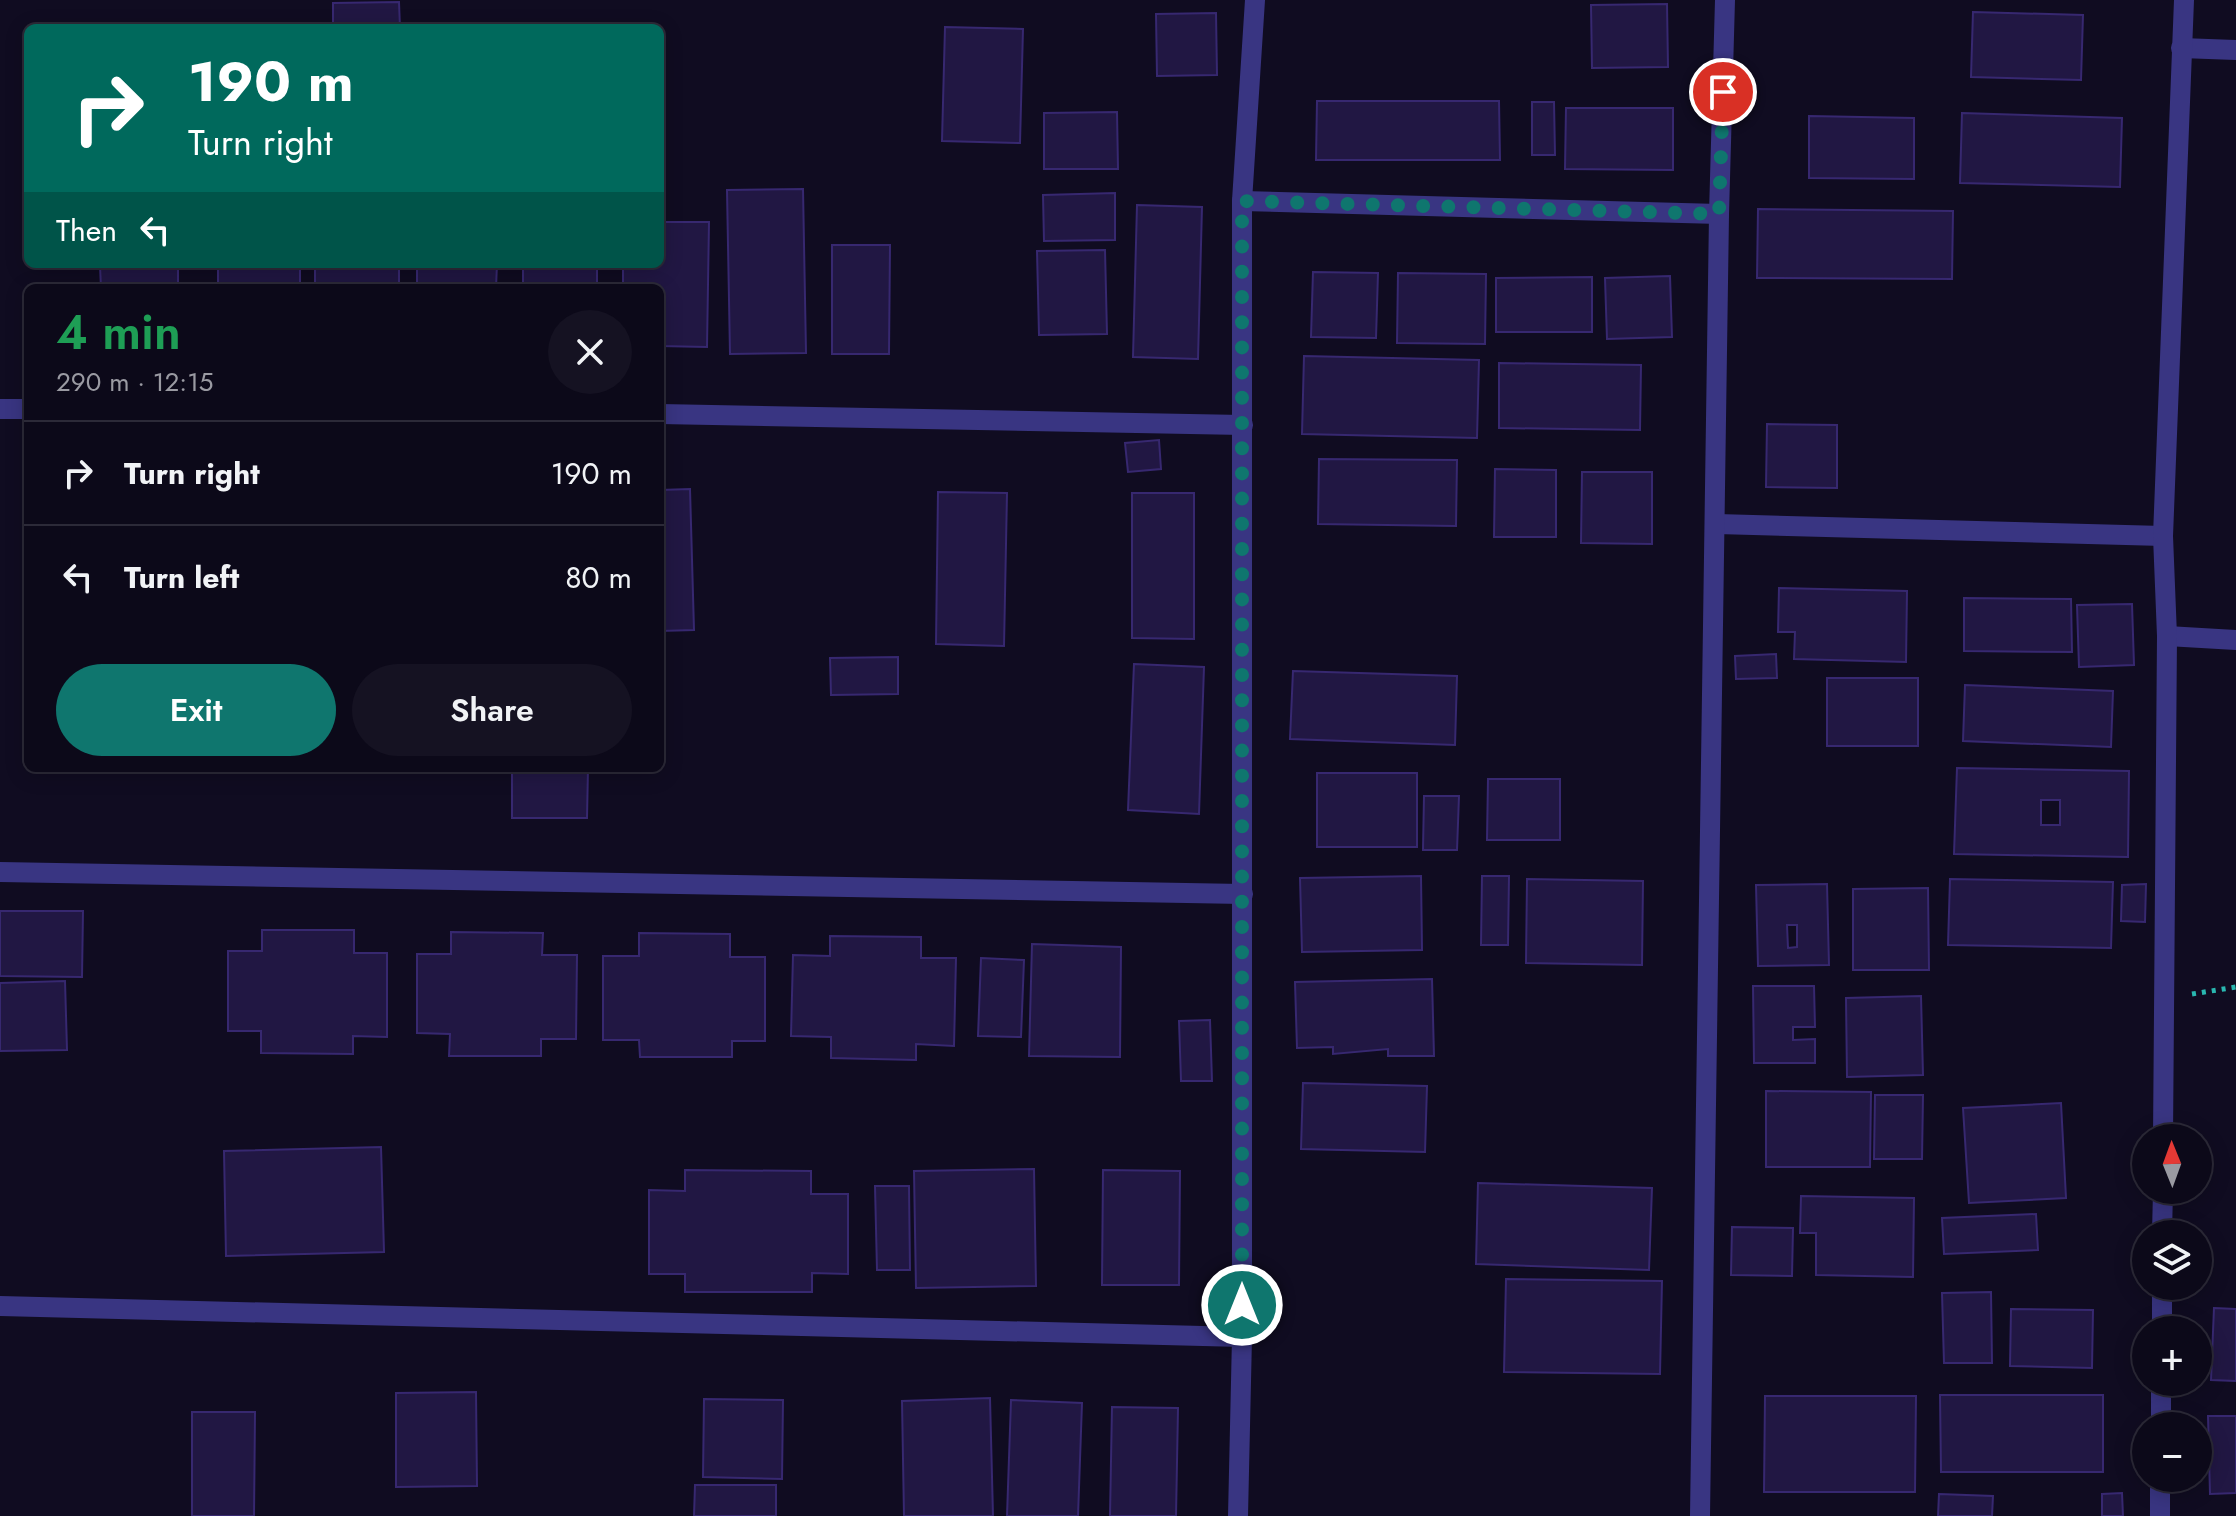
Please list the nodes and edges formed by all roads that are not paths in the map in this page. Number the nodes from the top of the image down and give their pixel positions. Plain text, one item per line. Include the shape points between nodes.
1 (1255, 0) edge
2 (1725, 0) edge
3 (2184, 0) edge
4 (2181, 48) junction
5 (2236, 50) edge
6 (1242, 201) junction
7 (1719, 214) junction
8 (0, 409) edge
9 (24, 409) edge
10 (664, 414) edge
11 (1243, 425) junction
12 (1717, 524) junction
13 (2163, 536) junction
14 (2167, 636) junction
15 (2236, 640) edge
16 (0, 872) edge
17 (1243, 894) junction
18 (2163, 1124) edge
19 (0, 1306) edge
20 (1242, 1337) junction
21 (2160, 1492) edge
22 (1238, 1516) edge
23 (1700, 1516) edge
24 (2160, 1516) edge

1 - 6 street
2 - 7 street
3 - 4 street
4 - 5 street
4 - 13 street
6 - 7 street
6 - 11 street
7 - 12 street
8 - 9 street
10 - 11 street
11 - 17 street
12 - 13 street
12 - 23 street
13 - 14 street
14 - 15 street
14 - 18 street
16 - 17 street
17 - 20 street
19 - 20 street
20 - 22 street
21 - 24 street

